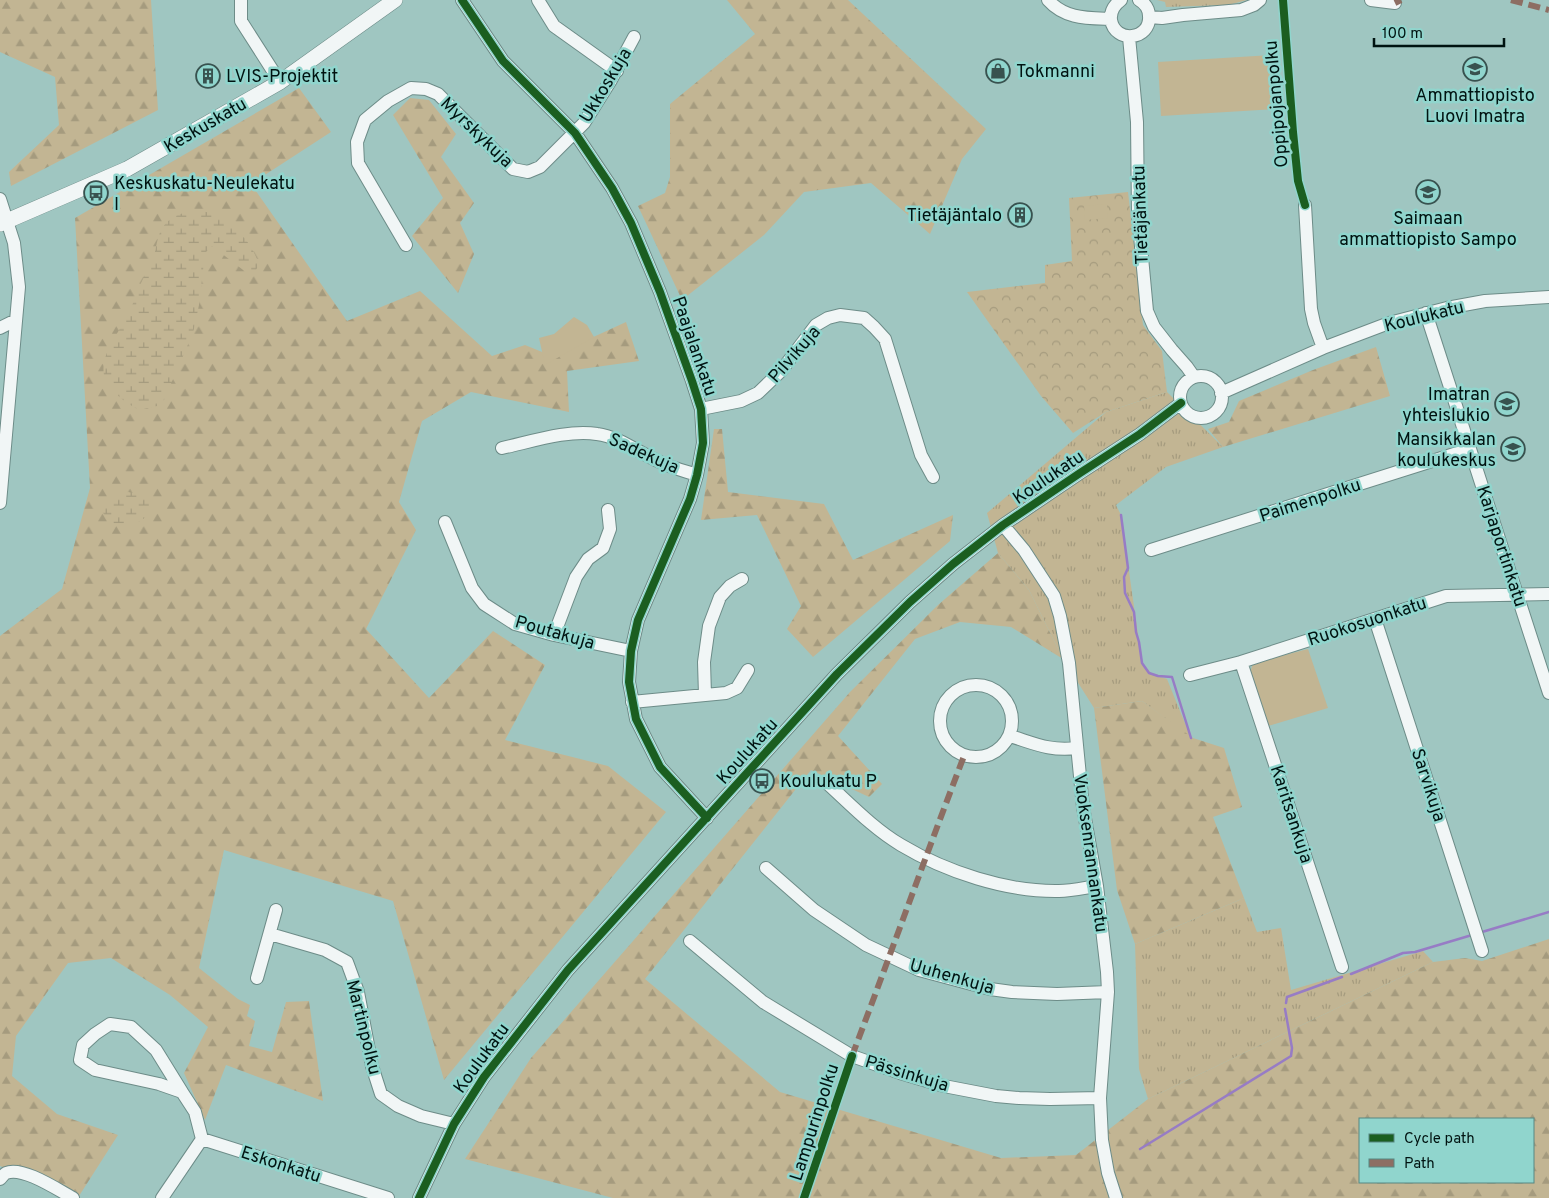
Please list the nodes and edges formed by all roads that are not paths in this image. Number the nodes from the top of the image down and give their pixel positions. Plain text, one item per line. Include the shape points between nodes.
1 (241, 0) edge
2 (395, 0) edge
3 (462, 0) edge
4 (538, 0) edge
5 (1048, 0) edge
6 (1121, 0) edge
7 (1139, 0) edge
8 (1260, 0) edge
9 (1371, 0) edge
10 (1395, 2) dead end
11 (1150, 17) junction
12 (1111, 19) junction
13 (634, 37) dead end
14 (1129, 37) junction
15 (617, 71) junction
16 (280, 82) junction
17 (575, 133) junction
18 (0, 199) edge
19 (1305, 205) dead end
20 (3, 223) edge
21 (406, 245) dead end
22 (1549, 297) edge
23 (1426, 314) junction
24 (16, 320) junction
25 (0, 328) edge
26 (1323, 348) junction
27 (1194, 377) junction
28 (1222, 393) junction
29 (1181, 404) junction
30 (701, 409) junction
31 (3, 446) edge
32 (502, 448) dead end
33 (1470, 449) junction
34 (697, 475) junction
35 (933, 477) dead end
36 (0, 503) edge
37 (608, 510) dead end
38 (445, 522) dead end
39 (1003, 525) junction
40 (1151, 550) dead end
41 (742, 579) dead end
42 (1549, 594) edge
43 (1518, 595) junction
44 (1375, 619) junction
45 (554, 635) junction
46 (631, 651) junction
47 (1241, 662) junction
48 (748, 670) dead end
49 (1190, 675) dead end
50 (1549, 693) edge
51 (704, 695) junction
52 (632, 702) junction
53 (1010, 736) junction
54 (1077, 748) junction
55 (828, 784) dead end
56 (707, 818) junction
57 (766, 868) dead end
58 (1097, 886) junction
59 (276, 910) dead end
60 (270, 934) junction
61 (690, 941) dead end
62 (1482, 951) dead end
63 (1342, 967) dead end
64 (257, 978) dead end
65 (1108, 992) junction
66 (182, 1092) junction
67 (1100, 1098) junction
68 (454, 1124) junction
69 (202, 1138) junction
70 (0, 1178) edge
71 (73, 1198) edge
72 (162, 1198) edge
73 (388, 1198) edge
74 (419, 1198) edge
75 (1116, 1198) edge

1 - 16 street via 241,21
2 - 16 main road, Keskuskatu
3 - 17 street, Paajalankatu via 503,61
4 - 15 street via 554,26
5 - 12 street via 1062,12 1073,16
6 - 12 street via 1115,4
7 - 11 street via 1144,2
8 - 11 street via 1241,10
9 - 10 street
11 - 14 street via 1145,31
12 - 14 street via 1117,32
13 - 15 street, Ukkoskuja
14 - 27 street, Tietäjänkatu via 1137,122 1138,214 1146,311 1154,327
15 - 17 street, Ukkoskuja via 595,108
16 - 20 main road, Keskuskatu via 127,169
17 - 21 street, Myrskykuja via 540,167 528,172 513,170 438,94 426,88 411,88 388,101 365,120 357,142 358,164
17 - 30 street, Paajalankatu via 631,223 660,292
18 - 20 street
19 - 26 street via 1311,309
20 - 24 street via 14,243 19,287
22 - 23 street, Koulukatu via 1486,301
23 - 26 street, Koulukatu via 1389,323
23 - 33 street, Karjaportinkatu
24 - 25 street
24 - 31 street
26 - 28 street, Koulukatu
27 - 28 street via 1211,379
27 - 29 street via 1181,391
28 - 29 street via 1219,407 1202,418 1189,414
29 - 39 street, Koulukatu
30 - 34 street, Paajalankatu via 703,443
30 - 35 street, Pilvikuja via 741,401 758,393 781,371 816,325 828,318 840,315 864,318 886,339 921,455
31 - 36 street
32 - 34 street, Sadekuja via 585,432 618,440 660,462
33 - 40 street, Paimenpolku
33 - 43 street, Karjaportinkatu
34 - 46 street, Paajalankatu via 690,499 638,620
37 - 45 street via 610,529 603,548 588,559 576,577
38 - 45 street, Poutakuja via 472,588 484,604 515,624
39 - 54 street, Vuoksenrannankatu via 1054,596 1069,663
39 - 56 street, Koulukatu via 910,602 836,674
41 - 51 street via 720,597 709,626
42 - 43 street, Ruokosuonkatu
43 - 44 street, Ruokosuonkatu via 1446,596
43 - 50 street, Karjaportinkatu
44 - 47 street, Ruokosuonkatu
44 - 62 street, Sarvikuja
45 - 46 street, Poutakuja
46 - 52 street, Paajalankatu via 629,682
47 - 49 street, Ruokosuonkatu
47 - 63 street, Karitsankuja
48 - 51 street via 737,688 726,693
51 - 52 street
52 - 56 street, Paajalankatu via 636,719 660,767
53 - 53 street via 1012,722 1005,698 984,686 960,688 950,695 939,717 945,741 964,756 978,758 992,754
53 - 54 street via 1048,748
54 - 58 street, Vuoksenrannankatu
55 - 58 street via 901,845 968,876 1023,889 1060,891
56 - 68 street, Koulukatu via 568,970 484,1076
57 - 65 street, Uuhenkuja via 814,910 866,945 919,970 1012,992
58 - 65 street, Vuoksenrannankatu
59 - 60 street
60 - 64 street
60 - 68 street, Martinpolku via 325,950 347,962 358,992 372,1066 381,1094 421,1116
61 - 67 street, Pässinkuja via 763,1002 852,1056 944,1086 996,1096
65 - 67 street, Vuoksenrannankatu
66 - 66 street via 95,1070 80,1060 83,1045 110,1024 131,1027 156,1050
66 - 69 street via 195,1112
67 - 75 street, Vuoksenrannankatu via 1102,1140
68 - 74 street, Koulukatu
69 - 72 street
69 - 73 street, Eskonkatu
70 - 71 street via 6,1173 25,1173

